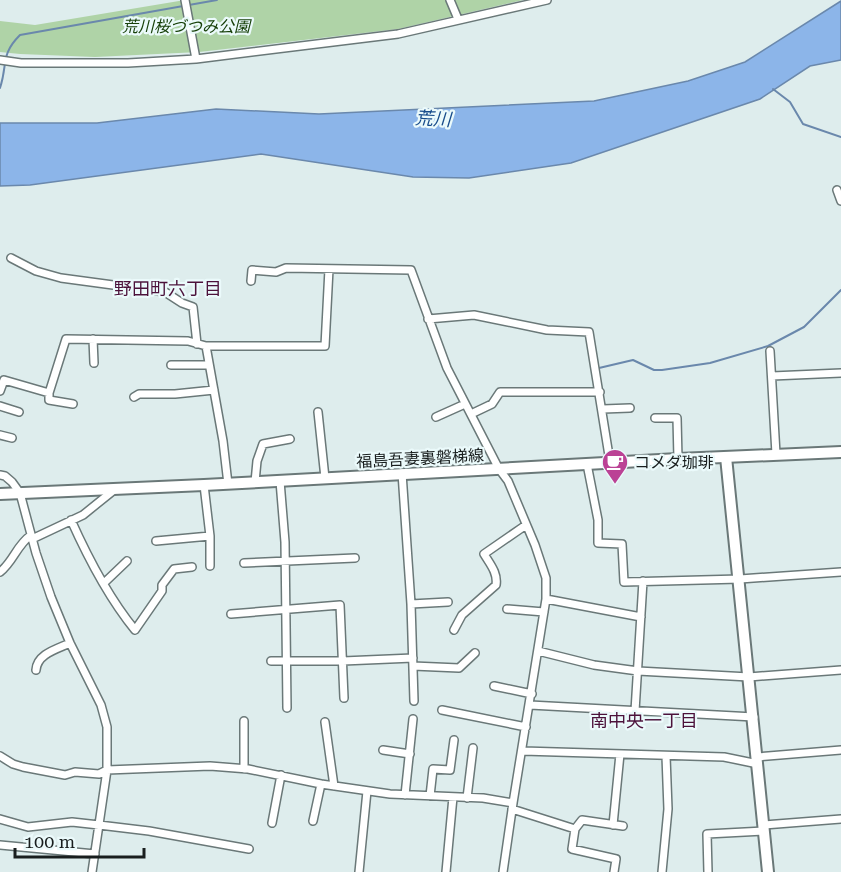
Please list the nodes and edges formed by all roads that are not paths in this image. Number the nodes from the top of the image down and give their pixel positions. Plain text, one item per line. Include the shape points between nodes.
1 (185, 0) edge
2 (450, 0) edge
3 (547, 0) edge
4 (458, 19) junction
5 (196, 59) junction
6 (0, 60) edge
7 (837, 190) dead end
8 (841, 201) edge
9 (11, 258) dead end
10 (329, 269) junction
11 (251, 280) dead end
12 (428, 319) junction
13 (93, 339) junction
14 (197, 344) junction
15 (206, 346) junction
16 (770, 351) dead end
17 (94, 363) dead end
18 (171, 365) dead end
19 (209, 365) junction
20 (841, 373) edge
21 (772, 376) junction
22 (214, 390) junction
23 (0, 391) edge
24 (600, 392) junction
25 (49, 393) junction
26 (134, 398) dead end
27 (73, 404) dead end
28 (465, 404) junction
29 (0, 406) edge
30 (630, 408) dead end
31 (603, 409) junction
32 (19, 412) dead end
33 (318, 412) dead end
34 (471, 414) junction
35 (436, 417) dead end
36 (655, 418) dead end
37 (0, 435) edge
38 (12, 438) dead end
39 (290, 439) dead end
40 (841, 452) edge
41 (776, 454) junction
42 (726, 457) junction
43 (678, 459) junction
44 (610, 462) junction
45 (587, 464) junction
46 (499, 469) junction
47 (402, 473) junction
48 (0, 475) edge
49 (325, 478) junction
50 (280, 481) junction
51 (255, 482) junction
52 (228, 484) junction
53 (204, 485) junction
54 (116, 488) junction
55 (20, 493) junction
56 (0, 494) edge
57 (71, 520) junction
58 (526, 525) junction
59 (210, 536) junction
60 (31, 537) junction
61 (156, 540) dead end
62 (355, 558) dead end
63 (285, 560) junction
64 (127, 561) dead end
65 (244, 563) dead end
66 (210, 566) dead end
67 (192, 567) dead end
68 (0, 572) edge
69 (841, 572) edge
70 (740, 579) junction
71 (643, 581) junction
72 (104, 583) junction
73 (546, 599) junction
74 (448, 602) dead end
75 (411, 604) junction
76 (507, 609) dead end
77 (285, 611) junction
78 (544, 612) junction
79 (231, 614) dead end
80 (641, 617) junction
81 (454, 630) dead end
82 (70, 643) junction
83 (538, 651) junction
84 (475, 653) dead end
85 (286, 660) junction
86 (271, 661) dead end
87 (343, 661) junction
88 (413, 662) junction
89 (36, 670) dead end
90 (841, 670) edge
91 (638, 671) junction
92 (749, 677) junction
93 (494, 687) dead end
94 (532, 694) junction
95 (344, 698) dead end
96 (414, 701) dead end
97 (530, 705) junction
98 (287, 708) dead end
99 (442, 710) dead end
100 (635, 711) junction
101 (754, 717) junction
102 (413, 720) dead end
103 (244, 721) dead end
104 (325, 722) dead end
105 (526, 727) junction
106 (454, 740) dead end
107 (473, 748) dead end
108 (383, 750) dead end
109 (841, 750) edge
110 (523, 751) junction
111 (410, 754) junction
112 (620, 754) junction
113 (0, 756) edge
114 (666, 756) junction
115 (758, 761) junction
116 (244, 769) junction
117 (107, 770) junction
118 (281, 775) junction
119 (321, 783) junction
120 (334, 786) junction
121 (367, 791) junction
122 (405, 795) junction
123 (430, 796) junction
124 (453, 797) junction
125 (467, 798) junction
126 (513, 806) junction
127 (0, 819) edge
128 (841, 819) edge
129 (313, 821) dead end
130 (272, 823) dead end
131 (99, 825) junction
132 (613, 825) junction
133 (623, 826) dead end
134 (764, 828) junction
135 (575, 829) junction
136 (0, 845) edge
137 (249, 849) dead end
138 (95, 854) junction
139 (93, 872) edge
140 (359, 872) edge
141 (446, 872) edge
142 (503, 872) edge
143 (614, 872) edge
144 (662, 872) edge
145 (708, 872) edge
146 (768, 872) edge

1 - 5 street
2 - 4 street
3 - 4 street
4 - 5 street via 398,34
5 - 6 street via 128,63
7 - 8 street
9 - 14 street via 61,278 165,292 193,307
10 - 11 street via 252,270
10 - 12 street via 411,266
10 - 15 street via 325,346
12 - 24 street via 474,315 547,330 590,332
12 - 28 street
13 - 14 street
13 - 17 street
13 - 25 street via 66,339
14 - 15 street
15 - 19 street
16 - 21 street
18 - 19 street
19 - 22 street
20 - 21 street
21 - 41 street
22 - 26 street via 139,394
22 - 52 street
23 - 25 street via 4,380
24 - 31 street
24 - 34 street via 500,392 492,404
25 - 27 street via 49,400
28 - 34 street
28 - 35 street
29 - 32 street
30 - 31 street
31 - 44 street
33 - 49 street
34 - 46 street
36 - 43 street via 677,418
37 - 38 street
39 - 51 street via 263,444
40 - 41 main road, 福島吾妻裏磐梯線
41 - 42 main road, 福島吾妻裏磐梯線
42 - 43 main road, 福島吾妻裏磐梯線
42 - 70 main road
43 - 44 main road, 福島吾妻裏磐梯線
44 - 45 main road, 福島吾妻裏磐梯線
45 - 46 main road, 福島吾妻裏磐梯線
45 - 71 street via 598,520 598,543 622,544 624,582
46 - 47 main road, 福島吾妻裏磐梯線
46 - 58 street
47 - 49 main road, 福島吾妻裏磐梯線
47 - 75 street
48 - 55 street
49 - 50 main road, 福島吾妻裏磐梯線
50 - 51 main road, 福島吾妻裏磐梯線
50 - 63 street
51 - 52 main road, 福島吾妻裏磐梯線
52 - 53 main road, 福島吾妻裏磐梯線
53 - 54 main road, 福島吾妻裏磐梯線
53 - 59 street
54 - 55 main road, 福島吾妻裏磐梯線
54 - 57 street
55 - 56 main road, 福島吾妻裏磐梯線
55 - 60 street
57 - 60 street
57 - 72 street
58 - 73 street via 546,578
58 - 81 street via 484,554 495,572 496,585 462,615
59 - 61 street
59 - 66 street
60 - 68 street
60 - 82 street
62 - 63 street
63 - 65 street
63 - 77 street
64 - 72 street
67 - 72 street via 174,569 135,630
69 - 70 street
70 - 71 street
70 - 92 main road
71 - 80 street
73 - 78 street
73 - 80 street
74 - 75 street
75 - 88 street
76 - 78 street
77 - 79 street
77 - 85 street
77 - 87 street via 340,605
78 - 83 street
80 - 91 street
82 - 89 street via 40,658
82 - 117 street via 101,705 107,727
83 - 91 street
83 - 94 street
84 - 88 street via 459,668
85 - 86 street
85 - 87 street
85 - 98 street
87 - 88 street
87 - 95 street
88 - 96 street
90 - 92 street
91 - 92 street
91 - 100 street
92 - 101 main road
93 - 94 street
94 - 97 street
97 - 100 street
97 - 105 street
99 - 105 street
100 - 101 street
101 - 115 main road
102 - 111 street
103 - 116 street
104 - 120 street
105 - 110 street
106 - 123 street via 450,770 433,769
107 - 125 street
108 - 111 street
109 - 115 street
110 - 112 street
110 - 126 street
111 - 122 street
112 - 114 street
112 - 132 street
113 - 117 street via 12,764 65,775 99,774
114 - 115 street
114 - 144 street via 668,808
115 - 134 main road
116 - 117 street via 210,766
116 - 118 street
117 - 131 street
118 - 119 street
118 - 130 street
119 - 120 street
119 - 129 street
120 - 121 street
121 - 122 street
121 - 140 street
122 - 123 street
123 - 124 street
124 - 125 street
124 - 141 street
125 - 126 street
126 - 135 street
126 - 142 street
127 - 131 street via 28,827 72,822
128 - 134 street
131 - 137 street
131 - 138 street
132 - 133 street
132 - 135 street via 582,820
134 - 145 street via 707,834
134 - 146 main road
135 - 143 street via 572,849 616,859
136 - 138 street
138 - 139 street

